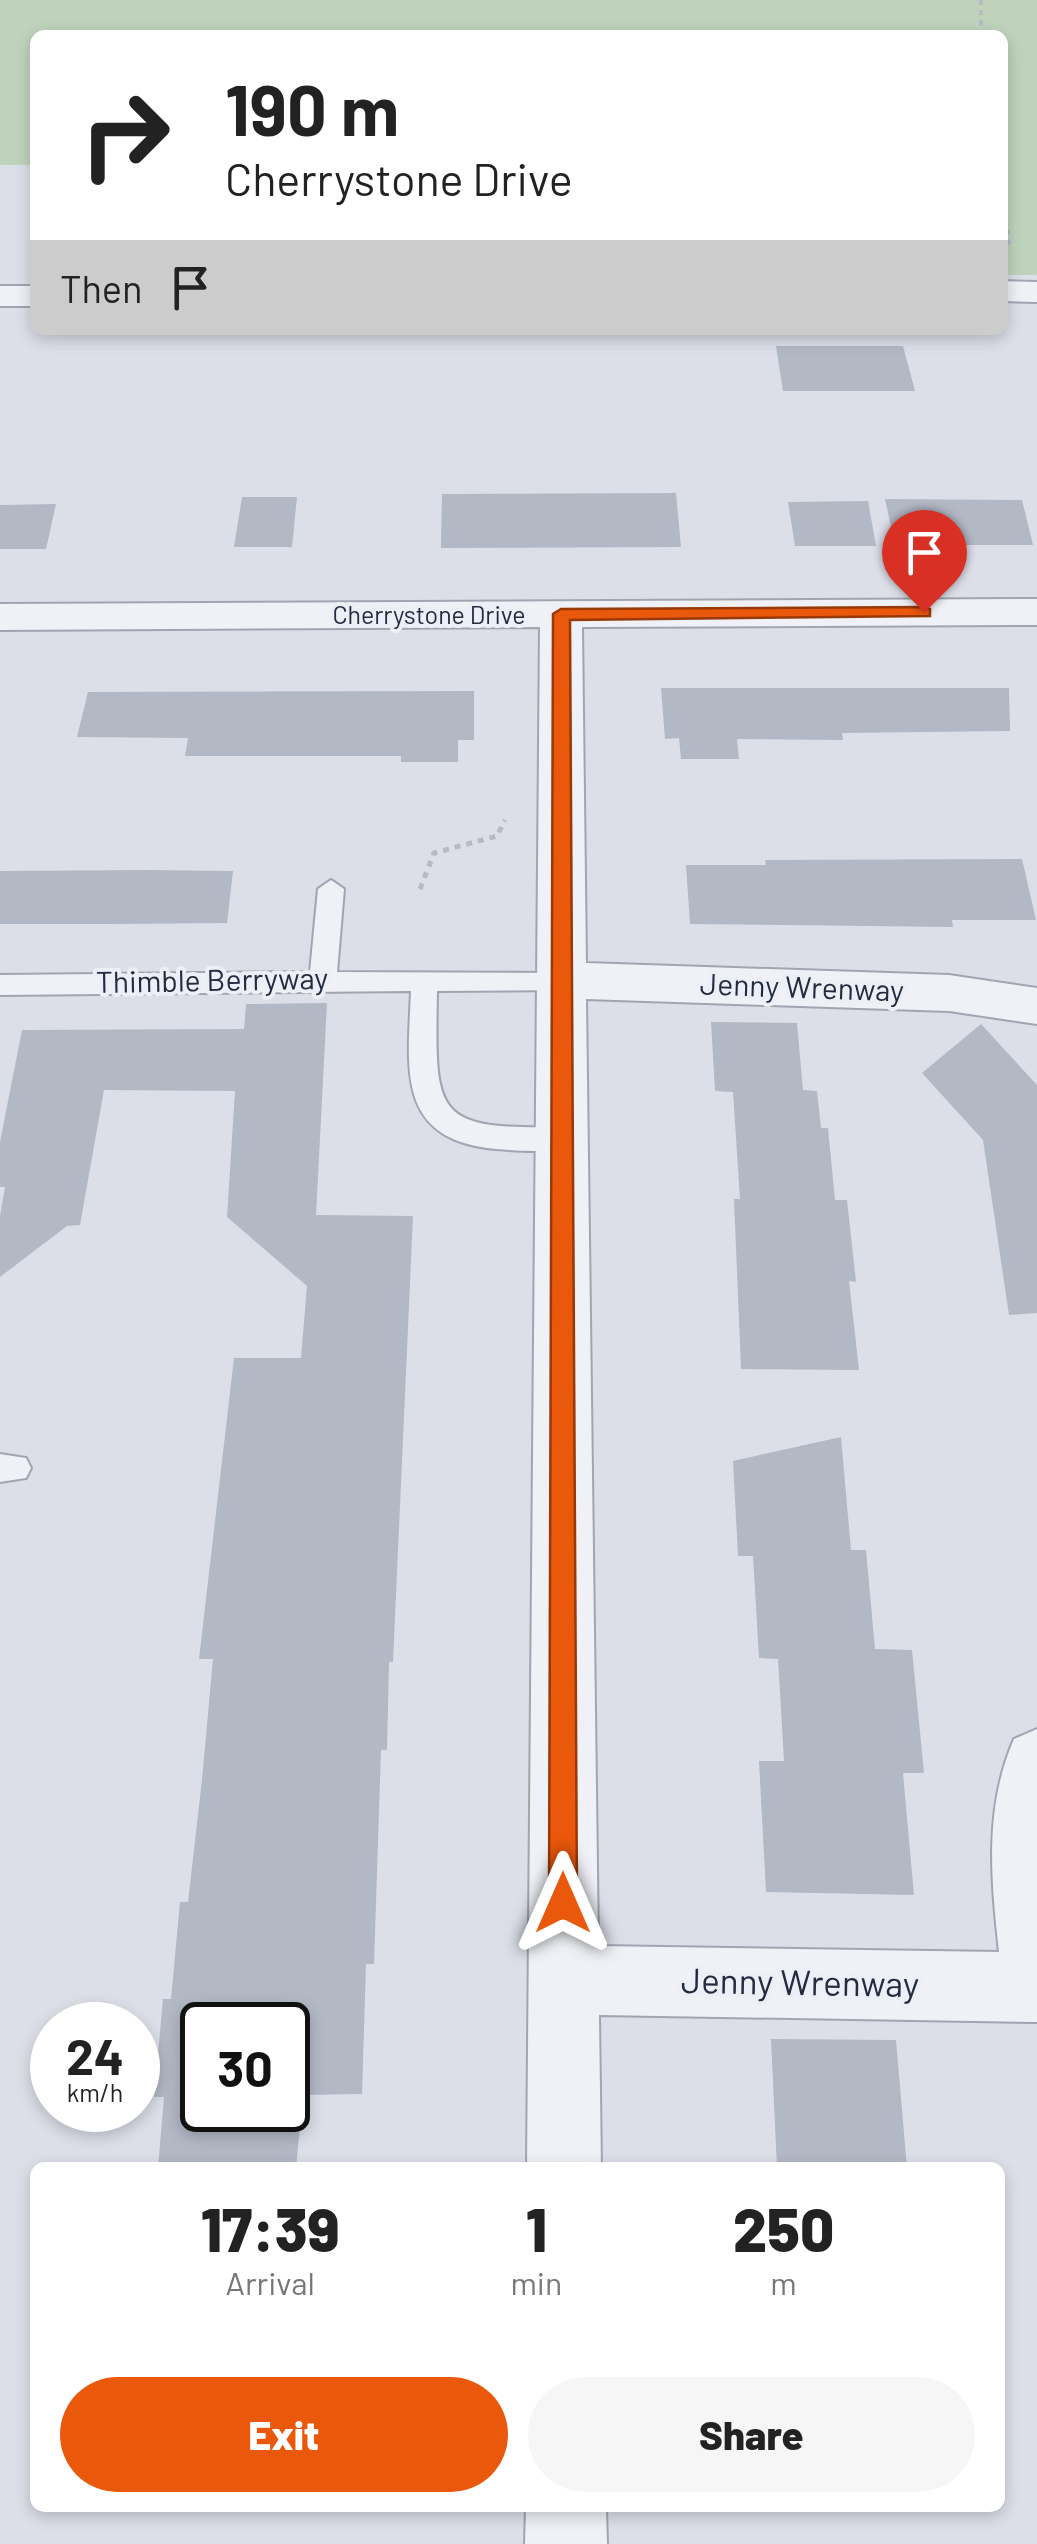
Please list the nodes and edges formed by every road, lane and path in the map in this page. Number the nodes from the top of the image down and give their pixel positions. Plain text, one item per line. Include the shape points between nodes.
1 (981, 0) edge
2 (980, 30) edge
3 (1008, 228) edge
4 (1018, 292) edge
5 (0, 296) edge
6 (30, 296) edge
7 (1037, 612) edge
8 (561, 614) junction
9 (0, 617) edge
10 (505, 820) dead end
11 (331, 889) dead end
12 (420, 889) dead end
13 (424, 978) junction
14 (323, 980) junction
15 (565, 980) junction
16 (0, 985) edge
17 (1037, 1006) edge
18 (564, 1138) junction
19 (1037, 1761) edge
20 (1037, 1979) edge
21 (563, 1980) junction
22 (1037, 1987) edge
23 (564, 2162) edge
24 (566, 2512) edge
25 (566, 2544) edge

1 - 2 path
3 - 4 path
5 - 6 street
7 - 8 street, Cherrystone Drive
8 - 9 street, Cherrystone Drive
8 - 15 street
10 - 12 path via 497,836 434,853
11 - 14 lane
13 - 14 lane, Thimble Berryway
13 - 15 lane, Thimble Berryway
13 - 18 lane via 426,1095 444,1120 481,1136
14 - 16 lane, Thimble Berryway
15 - 17 street, Jenny Wrenway via 950,993
15 - 18 street
18 - 21 street
19 - 20 street via 1026,1793
21 - 22 street, Jenny Wrenway
21 - 23 street
24 - 25 street

